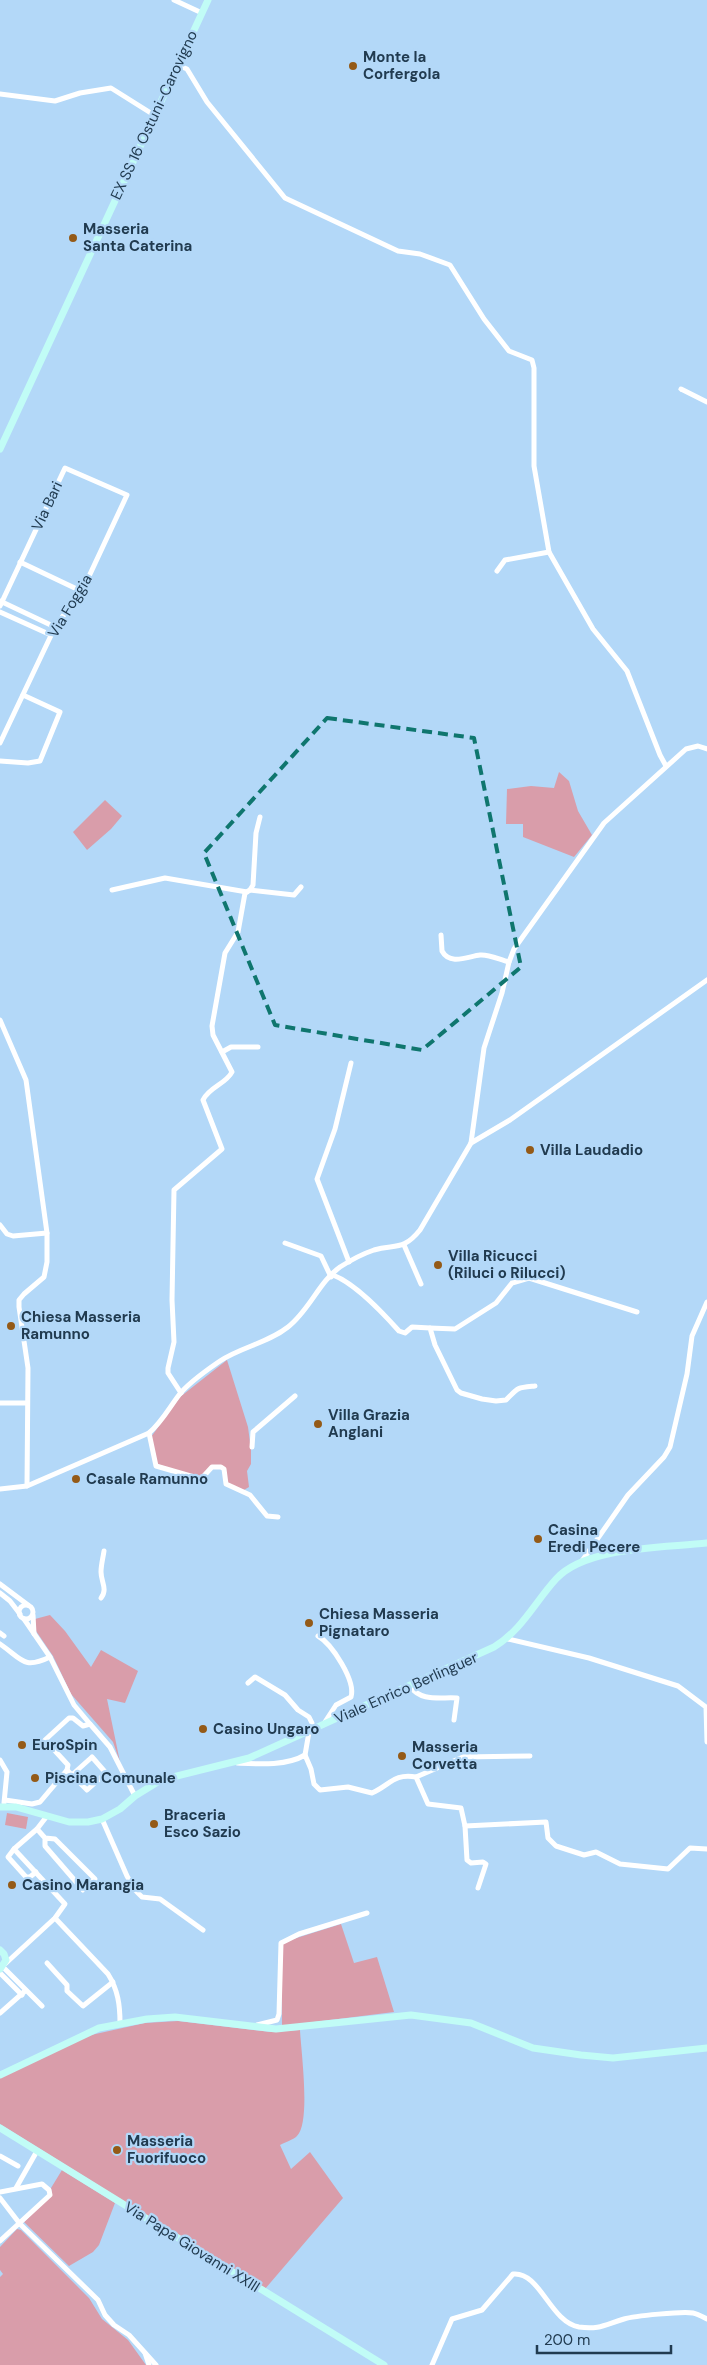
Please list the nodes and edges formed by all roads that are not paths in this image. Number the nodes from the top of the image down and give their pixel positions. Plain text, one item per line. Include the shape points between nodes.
1 (174, 0) edge
2 (208, 0) edge
3 (202, 13) junction
4 (177, 65) junction
5 (0, 94) edge
6 (154, 115) junction
7 (680, 389) dead end
8 (707, 402) edge
9 (0, 449) edge
10 (127, 495) joint
11 (549, 552) junction
12 (20, 562) junction
13 (497, 571) dead end
14 (81, 591) junction
15 (1, 603) edge
16 (0, 612) edge
17 (55, 627) junction
18 (51, 635) junction
19 (23, 695) junction
20 (0, 743) edge
21 (707, 749) edge
22 (0, 761) edge
23 (666, 766) junction
24 (260, 817) dead end
25 (301, 888) dead end
26 (112, 890) dead end
27 (249, 891) junction
28 (441, 935) dead end
29 (508, 962) junction
30 (707, 980) edge
31 (0, 1020) edge
32 (258, 1047) dead end
33 (222, 1052) junction
34 (352, 1063) dead end
35 (471, 1143) junction
36 (0, 1226) edge
37 (47, 1232) junction
38 (285, 1244) dead end
39 (404, 1245) junction
40 (349, 1262) junction
41 (332, 1276) junction
42 (421, 1284) dead end
43 (707, 1302) edge
44 (637, 1312) dead end
45 (430, 1328) junction
46 (535, 1386) dead end
47 (181, 1393) junction
48 (295, 1396) dead end
49 (0, 1403) edge
50 (27, 1403) junction
51 (149, 1433) junction
52 (252, 1447) dead end
53 (27, 1486) junction
54 (0, 1490) edge
55 (278, 1517) dead end
56 (707, 1543) edge
57 (104, 1551) dead end
58 (582, 1561) junction
59 (0, 1584) edge
60 (0, 1593) edge
61 (100, 1598) dead end
62 (29, 1605) junction
63 (33, 1615) junction
64 (22, 1616) junction
65 (35, 1634) junction
66 (318, 1636) dead end
67 (508, 1638) junction
68 (0, 1644) edge
69 (50, 1657) junction
70 (248, 1683) dead end
71 (410, 1686) junction
72 (454, 1720) dead end
73 (90, 1724) junction
74 (322, 1726) junction
75 (310, 1731) junction
76 (707, 1742) edge
77 (304, 1755) junction
78 (530, 1756) dead end
79 (0, 1760) edge
80 (234, 1763) junction
81 (67, 1770) junction
82 (73, 1774) junction
83 (416, 1778) junction
84 (135, 1796) junction
85 (3, 1804) edge
86 (47, 1816) junction
87 (102, 1819) junction
88 (464, 1826) junction
89 (37, 1829) junction
90 (46, 1838) junction
91 (14, 1849) junction
92 (707, 1849) edge
93 (36, 1872) junction
94 (478, 1888) dead end
95 (367, 1913) dead end
96 (55, 1918) junction
97 (204, 1930) dead end
98 (20, 1950) junction
99 (2, 1952) edge
100 (47, 1963) dead end
101 (2, 1968) edge
102 (113, 1982) junction
103 (24, 1993) junction
104 (42, 2006) dead end
105 (0, 2013) edge
106 (120, 2024) junction
107 (255, 2027) junction
108 (707, 2048) edge
109 (0, 2075) edge
110 (0, 2128) edge
111 (37, 2151) junction
112 (0, 2156) edge
113 (18, 2166) dead end
114 (16, 2188) junction
115 (0, 2192) edge
116 (0, 2198) edge
117 (20, 2224) junction
118 (0, 2241) edge
119 (707, 2320) edge
120 (144, 2350) junction
121 (149, 2365) edge
122 (155, 2365) edge
123 (384, 2365) edge
124 (432, 2365) edge

1 - 3 street
2 - 3 main road, EX SS 16 Ostuni-Carovigno
3 - 4 main road, EX SS 16 Ostuni-Carovigno
4 - 6 main road, EX SS 16 Ostuni-Carovigno
4 - 11 street via 187,69 206,102 284,198 398,251 417,253 450,265 484,319 510,351 532,360 534,466
5 - 6 street via 55,101 111,88
6 - 9 main road, EX SS 16 Ostuni-Carovigno
7 - 8 street
10 - 12 street, Via Bari via 65,468
10 - 14 street, Via Foggia
11 - 13 street via 506,560
11 - 23 street via 593,629 627,671
12 - 14 street
12 - 15 street, Via Bari
14 - 17 street, Via Foggia
15 - 17 street
16 - 18 street
17 - 18 street, Via Foggia
18 - 19 street, Via Foggia
19 - 20 street, Via Foggia
19 - 22 street via 60,712 40,761
21 - 23 street via 698,746 686,749
23 - 29 street via 604,824
24 - 27 street
25 - 27 street via 294,895
26 - 27 street via 165,878
27 - 33 street via 238,932 225,953 212,1026
28 - 29 street via 442,951 449,957 468,959 484,955
29 - 35 street via 502,993 484,1048
30 - 35 street via 510,1120
31 - 37 street via 26,1080
32 - 33 street via 232,1048
33 - 47 street via 232,1072 206,1093 203,1100 222,1149 174,1190 174,1342 168,1373
34 - 40 street via 335,1128 317,1179
35 - 39 street via 420,1230
36 - 37 street via 13,1236
37 - 50 street via 44,1277 24,1294 19,1307 28,1368
38 - 41 street via 321,1256
39 - 40 street via 375,1250
39 - 42 street
40 - 41 street
41 - 45 street via 342,1278 357,1290 399,1331 405,1333 412,1327
41 - 47 street via 289,1327 235,1352
43 - 58 street via 692,1336 670,1447 628,1495
44 - 45 street via 530,1278 512,1283 496,1303 455,1329
45 - 46 street via 435,1346 461,1393 496,1401 506,1400 519,1387
47 - 51 street via 158,1426
48 - 52 street via 253,1432
49 - 50 street
50 - 53 street
51 - 53 street
51 - 55 street via 156,1466 201,1479 212,1468 221,1467 226,1484 250,1495 266,1516
53 - 54 street
56 - 58 main road, Viale Enrico Berlinguer via 612,1553
57 - 61 street via 101,1569 104,1594
58 - 67 main road, Viale Enrico Berlinguer via 558,1577
59 - 62 street
60 - 64 street
62 - 63 street
62 - 64 street via 22,1606
63 - 64 street via 28,1619
63 - 65 street
64 - 65 street
65 - 69 street
66 - 74 street via 325,1640 342,1665 352,1692 351,1697 336,1705
67 - 71 main road, Viale Enrico Berlinguer via 486,1652
67 - 76 street via 589,1658 678,1686 706,1707
68 - 69 street via 31,1664
69 - 73 street via 74,1705
70 - 75 street via 254,1677 286,1695 311,1720
71 - 72 street via 420,1696 457,1698
71 - 74 main road, Viale Enrico Berlinguer
73 - 81 street via 83,1726 74,1718 68,1718 46,1740 68,1765
73 - 84 street via 110,1747
74 - 75 main road, Viale Enrico Berlinguer
75 - 77 street
75 - 80 main road, Viale Enrico Berlinguer
77 - 80 street via 276,1762
77 - 83 street via 314,1784 320,1790 348,1787 372,1793 392,1780 404,1776
78 - 83 street via 463,1757
79 - 85 street via 7,1772
80 - 84 main road, Viale Enrico Berlinguer via 173,1776
81 - 82 street
81 - 85 street via 40,1802
82 - 82 street via 87,1790 106,1772 92,1757
83 - 88 street via 428,1804 461,1808
84 - 87 main road, Viale Enrico Berlinguer
85 - 86 main road, Viale Enrico Berlinguer
86 - 87 main road, Viale Enrico Berlinguer via 78,1823
86 - 89 street
87 - 97 street via 135,1890 142,1897 160,1899
88 - 92 street via 546,1822 548,1838 556,1846 584,1855 596,1852 620,1864 663,1869 671,1868 690,1848
88 - 94 street via 467,1860 486,1864
89 - 90 street
89 - 91 street
90 - 90 street via 55,1839 94,1879 83,1890 45,1846
91 - 93 street
91 - 93 street via 8,1857 26,1877
93 - 96 street via 65,1904
95 - 107 street via 299,1934 281,1943 279,2014 277,2020
96 - 98 street
96 - 102 street
98 - 99 street via 12,1954
98 - 101 street
99 - 101 main road
100 - 102 street via 67,1985 67,1992 83,2006
101 - 103 street
102 - 106 street via 120,2003
103 - 104 street
103 - 105 street
106 - 107 main road via 176,2017
106 - 109 main road via 86,2033
107 - 108 main road via 290,2028 411,2015 471,2023 533,2048 598,2057 630,2057
110 - 111 main road, Via Papa Giovanni XXIII
111 - 114 street
111 - 123 main road, Via Papa Giovanni XXIII
112 - 113 street
114 - 115 street
114 - 117 street via 42,2184 50,2195
116 - 117 street
117 - 118 street
117 - 120 street via 98,2300 104,2315
119 - 124 street via 692,2313 624,2319 604,2327 578,2327 562,2320 524,2276 513,2274 482,2310 452,2319
120 - 121 street
120 - 122 street

